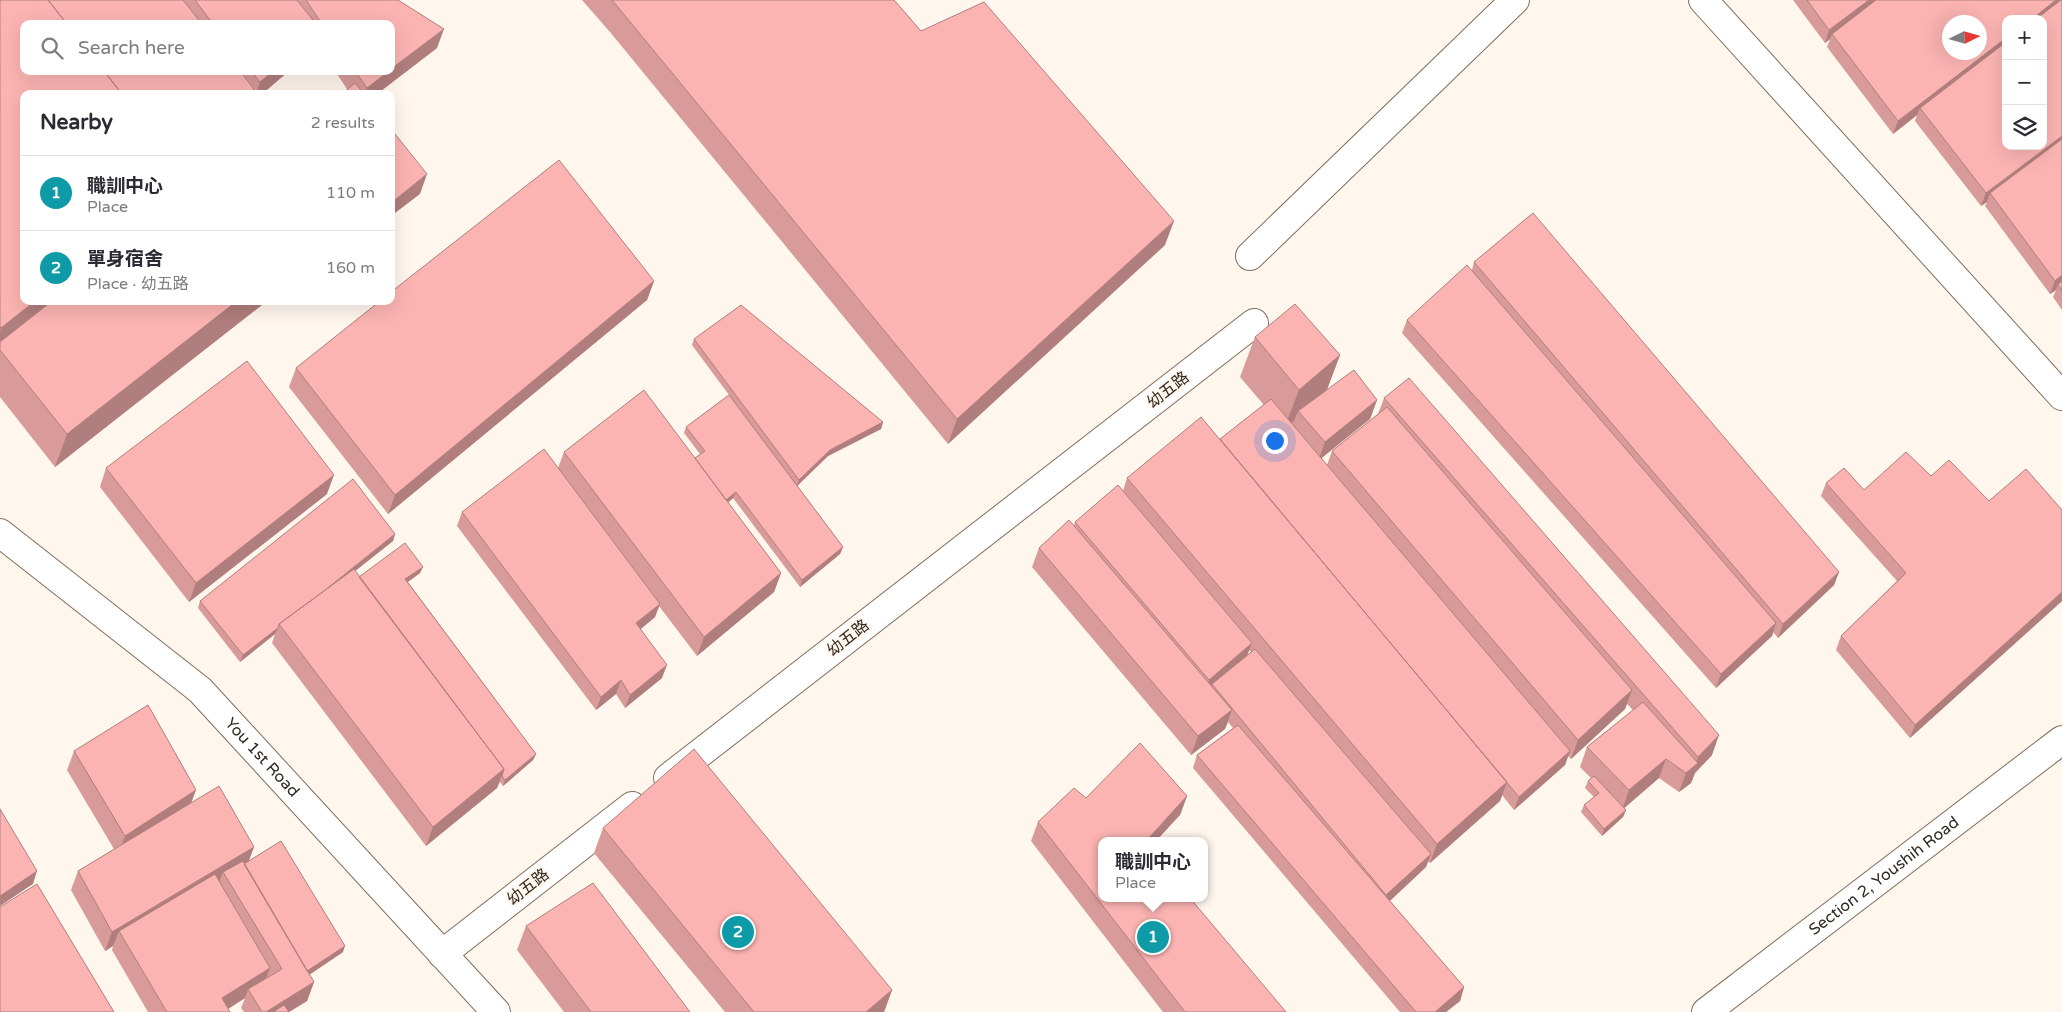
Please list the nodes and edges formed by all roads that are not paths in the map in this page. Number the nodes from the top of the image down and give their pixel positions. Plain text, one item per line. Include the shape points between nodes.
1 (1515, 0) edge
2 (1703, 0) edge
3 (1250, 256) dead end
4 (1254, 323) dead end
5 (2062, 396) edge
6 (0, 533) edge
7 (2062, 740) edge
8 (442, 954) junction
9 (496, 1012) edge
10 (1706, 1012) edge

1 - 3 street
2 - 5 street
4 - 8 street, 幼五路
6 - 8 street, You 1st Road via 200,690
7 - 10 street, Section 2, Youshih Road
8 - 9 street, You 1st Road

